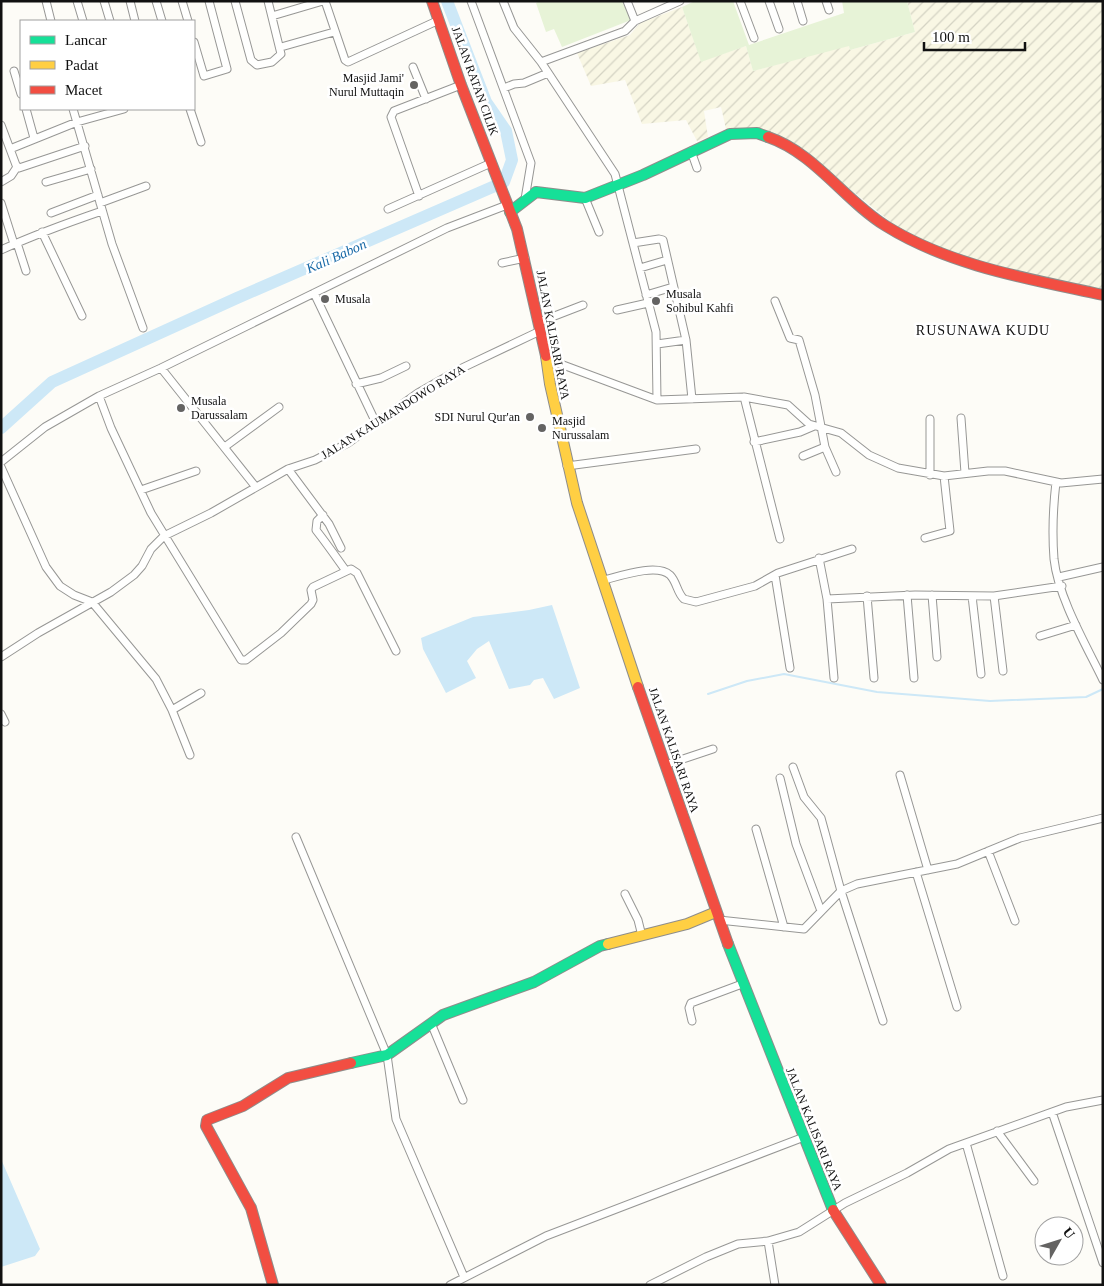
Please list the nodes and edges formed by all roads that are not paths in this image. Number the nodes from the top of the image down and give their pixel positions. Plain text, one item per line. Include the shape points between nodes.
1 (46, 1) edge
2 (77, 1) edge
3 (104, 1) edge
4 (130, 1) edge
5 (156, 1) edge
6 (182, 1) edge
7 (209, 1) edge
8 (235, 1) edge
9 (268, 1) edge
10 (324, 1) edge
11 (432, 1) edge
12 (471, 1) edge
13 (503, 1) edge
14 (627, 1) edge
15 (680, 1) edge
16 (740, 1) edge
17 (769, 1) edge
18 (796, 1) edge
19 (826, 1) edge
20 (829, 10) dead end
21 (272, 16) junction
22 (50, 20) edge
23 (83, 20) edge
24 (110, 20) edge
25 (135, 20) edge
26 (162, 20) edge
27 (188, 20) edge
28 (439, 20) junction
29 (635, 21) junction
30 (803, 21) dead end
31 (779, 29) dead end
32 (334, 32) junction
33 (754, 38) dead end
34 (195, 45) edge
35 (281, 47) junction
36 (541, 62) junction
37 (413, 67) dead end
38 (14, 71) dead end
39 (548, 74) junction
40 (461, 85) junction
41 (504, 88) junction
42 (20, 91) edge
43 (426, 99) junction
44 (26, 110) edge
45 (73, 110) edge
46 (190, 110) edge
47 (109, 111) edge
48 (76, 122) junction
49 (1, 125) edge
50 (34, 138) junction
51 (201, 142) dead end
52 (84, 146) junction
53 (10, 149) junction
54 (690, 151) junction
55 (492, 166) junction
56 (17, 167) junction
57 (696, 168) dead end
58 (91, 169) junction
59 (1, 182) edge
60 (46, 182) dead end
61 (618, 185) junction
62 (146, 186) dead end
63 (419, 196) junction
64 (585, 198) junction
65 (525, 199) junction
66 (1, 203) edge
67 (100, 203) junction
68 (508, 206) junction
69 (388, 210) dead end
70 (51, 213) dead end
71 (42, 232) junction
72 (599, 232) dead end
73 (633, 243) junction
74 (15, 244) junction
75 (1, 250) edge
76 (525, 258) junction
77 (667, 260) junction
78 (502, 263) dead end
79 (640, 268) junction
80 (26, 271) dead end
81 (674, 287) junction
82 (314, 293) junction
83 (1103, 295) edge
84 (647, 299) junction
85 (775, 301) dead end
86 (583, 305) dead end
87 (616, 310) dead end
88 (82, 316) dead end
89 (540, 327) junction
90 (143, 328) dead end
91 (686, 340) junction
92 (657, 344) junction
93 (547, 358) junction
94 (406, 366) dead end
95 (161, 368) junction
96 (356, 384) junction
97 (99, 396) junction
98 (744, 398) junction
99 (692, 399) junction
100 (657, 400) junction
101 (280, 407) dead end
102 (961, 418) dead end
103 (930, 419) dead end
104 (376, 423) junction
105 (817, 427) junction
106 (754, 442) junction
107 (226, 446) junction
108 (826, 447) junction
109 (696, 449) dead end
110 (803, 456) dead end
111 (1, 462) edge
112 (567, 466) junction
113 (1, 467) edge
114 (288, 468) junction
115 (196, 471) dead end
116 (836, 472) dead end
117 (965, 473) junction
118 (930, 474) junction
119 (944, 476) junction
120 (1103, 479) edge
121 (1056, 482) junction
122 (255, 486) junction
123 (141, 490) junction
124 (323, 516) junction
125 (164, 536) junction
126 (926, 538) dead end
127 (780, 539) dead end
128 (341, 548) dead end
129 (852, 549) dead end
130 (819, 558) junction
131 (1103, 567) edge
132 (346, 571) junction
133 (775, 575) junction
134 (1059, 577) junction
135 (604, 580) junction
136 (1062, 586) junction
137 (907, 595) junction
138 (932, 595) junction
139 (867, 596) junction
140 (972, 596) junction
141 (994, 596) junction
142 (827, 599) junction
143 (92, 602) junction
144 (1076, 625) junction
145 (1040, 636) dead end
146 (396, 651) dead end
147 (936, 657) dead end
148 (1, 658) edge
149 (790, 668) dead end
150 (1003, 671) dead end
151 (981, 674) dead end
152 (834, 678) dead end
153 (874, 678) dead end
154 (914, 678) dead end
155 (1103, 680) edge
156 (201, 693) dead end
157 (172, 710) junction
158 (1, 714) edge
159 (5, 722) dead end
160 (713, 749) dead end
161 (190, 755) dead end
162 (665, 765) junction
163 (793, 767) dead end
164 (900, 775) dead end
165 (780, 778) dead end
166 (1103, 818) edge
167 (756, 829) dead end
168 (296, 837) dead end
169 (988, 851) junction
170 (928, 870) junction
171 (916, 872) junction
172 (841, 891) junction
173 (625, 894) dead end
174 (821, 912) junction
175 (717, 916) junction
176 (1015, 921) dead end
177 (784, 927) junction
178 (642, 936) junction
179 (742, 984) junction
180 (957, 1007) dead end
181 (692, 1021) dead end
182 (883, 1021) dead end
183 (431, 1023) junction
184 (387, 1055) junction
185 (464, 1100) dead end
186 (1103, 1100) edge
187 (1052, 1112) junction
188 (997, 1131) junction
189 (804, 1137) junction
190 (966, 1143) junction
191 (1034, 1181) dead end
192 (833, 1211) junction
193 (768, 1241) junction
194 (1103, 1263) edge
195 (1003, 1276) dead end
196 (464, 1278) junction
197 (273, 1285) edge
198 (450, 1285) edge
199 (650, 1285) edge
200 (775, 1285) edge
201 (881, 1285) edge

1 - 22 street
2 - 23 street
3 - 24 street
4 - 25 street
5 - 26 street
6 - 27 street
7 - 34 street via 228,69 204,76
8 - 35 street via 251,60 257,65 272,62 281,56
9 - 21 street
10 - 21 street
10 - 32 street
11 - 28 street, JALAN RATAN CILIK
12 - 41 street
13 - 36 street via 514,28
14 - 29 street
15 - 29 street
16 - 33 street
17 - 31 street
18 - 30 street
19 - 20 street
21 - 35 street
28 - 32 street via 348,62
28 - 40 street, JALAN RATAN CILIK
29 - 36 street via 625,31
32 - 35 street
36 - 39 street
37 - 43 street
38 - 42 street
39 - 41 street
39 - 61 street via 608,161
40 - 43 street
40 - 55 street, JALAN RATAN CILIK
41 - 65 street via 530,163
43 - 63 street via 394,111 391,117
44 - 50 street
45 - 48 street
46 - 51 street
47 - 48 street
48 - 50 street
48 - 52 street
49 - 53 street
50 - 53 street
52 - 56 street
52 - 58 street
53 - 56 street
54 - 57 street
54 - 61 street
54 - 83 street via 730,134 765,136 812,163 880,222 948,257
55 - 63 street
55 - 68 street, JALAN RATAN CILIK
56 - 59 street
58 - 60 street
58 - 67 street
61 - 64 street
61 - 73 street
62 - 67 street
63 - 69 street
64 - 65 street via 540,191
64 - 72 street
65 - 68 street
66 - 74 street
67 - 70 street
67 - 71 street via 62,226
67 - 90 street
68 - 76 street, JALAN KALISARI RAYA
68 - 82 street via 447,228
71 - 74 street
71 - 88 street
73 - 77 street via 661,239
73 - 79 street
74 - 75 street
74 - 80 street
76 - 78 street
76 - 89 street, JALAN KALISARI RAYA
77 - 79 street
77 - 81 street
79 - 84 street
81 - 84 street
81 - 91 street
82 - 95 street
82 - 96 street
84 - 87 street
84 - 92 street
85 - 105 street via 790,338 799,340 815,395
86 - 89 street, JALAN KAUMANDOWO RAYA
89 - 93 street, JALAN KALISARI RAYA
89 - 104 street, JALAN KAUMANDOWO RAYA via 418,393
91 - 92 street
91 - 99 street
92 - 100 street
93 - 100 street
93 - 112 street, JALAN KALISARI RAYA
94 - 96 street via 382,378
95 - 97 street
95 - 107 street
96 - 104 street
97 - 111 street via 45,427
97 - 123 street
98 - 99 street
98 - 105 street via 788,405 805,422
98 - 106 street
99 - 100 street
101 - 107 street
102 - 117 street
103 - 118 street
104 - 114 street, JALAN KAUMANDOWO RAYA via 348,443 315,460
105 - 106 street
105 - 108 street
105 - 118 street via 841,433 878,460 898,468
106 - 127 street
107 - 122 street
108 - 110 street
108 - 116 street
109 - 112 street
112 - 135 street, JALAN KALISARI RAYA
113 - 143 street via 53,579 74,595
114 - 122 street, JALAN KAUMANDOWO RAYA
114 - 124 street
115 - 123 street
117 - 119 street
117 - 121 street via 1005,472
118 - 119 street
119 - 126 street via 950,531
120 - 121 street
121 - 134 street via 1052,518 1054,561
122 - 125 street, JALAN KAUMANDOWO RAYA
123 - 125 street
124 - 128 street
124 - 132 street via 317,521 316,530
125 - 132 street via 241,660 246,660 280,633 311,604 313,587
125 - 143 street, JALAN KAUMANDOWO RAYA via 134,575
129 - 130 street
130 - 133 street
130 - 142 street
131 - 134 street
132 - 146 street via 352,569 357,573
133 - 135 street via 755,586 691,602 681,597 675,582 662,570 646,570
133 - 149 street
134 - 136 street
135 - 162 street, JALAN KALISARI RAYA
136 - 141 street
136 - 144 street
137 - 138 street
137 - 139 street
137 - 154 street
138 - 140 street
138 - 147 street
139 - 142 street
139 - 153 street
140 - 141 street
140 - 151 street
141 - 150 street
142 - 152 street
143 - 148 street, JALAN KAUMANDOWO RAYA
143 - 157 street via 156,679
144 - 145 street
144 - 155 street
156 - 157 street
157 - 161 street
158 - 159 street
160 - 162 street
162 - 175 street, JALAN KALISARI RAYA
163 - 172 street via 804,797 821,818
164 - 170 street
165 - 174 street via 796,844
166 - 169 street via 1020,838
167 - 177 street
168 - 184 street
169 - 170 street via 957,864
169 - 176 street
170 - 171 street
171 - 172 street via 857,884
171 - 180 street
172 - 174 street
172 - 182 street
173 - 178 street
174 - 177 street via 804,929
175 - 177 street
175 - 178 street
175 - 179 street, JALAN KALISARI RAYA
178 - 183 street via 600,946 534,982 460,1007
179 - 181 street via 691,1003 688,1008
179 - 189 street, JALAN KALISARI RAYA
183 - 184 street
183 - 185 street
184 - 196 street via 396,1119
184 - 197 street via 288,1078 243,1106 205,1122 250,1208
186 - 187 street via 1078,1103
187 - 188 street
187 - 194 street
188 - 190 street
188 - 191 street
189 - 192 street, JALAN KALISARI RAYA
189 - 196 street via 546,1236
190 - 192 street via 940,1153
190 - 195 street
192 - 193 street via 799,1232
192 - 201 street, JALAN KALISARI RAYA
193 - 199 street via 738,1244
193 - 200 street
196 - 198 street

